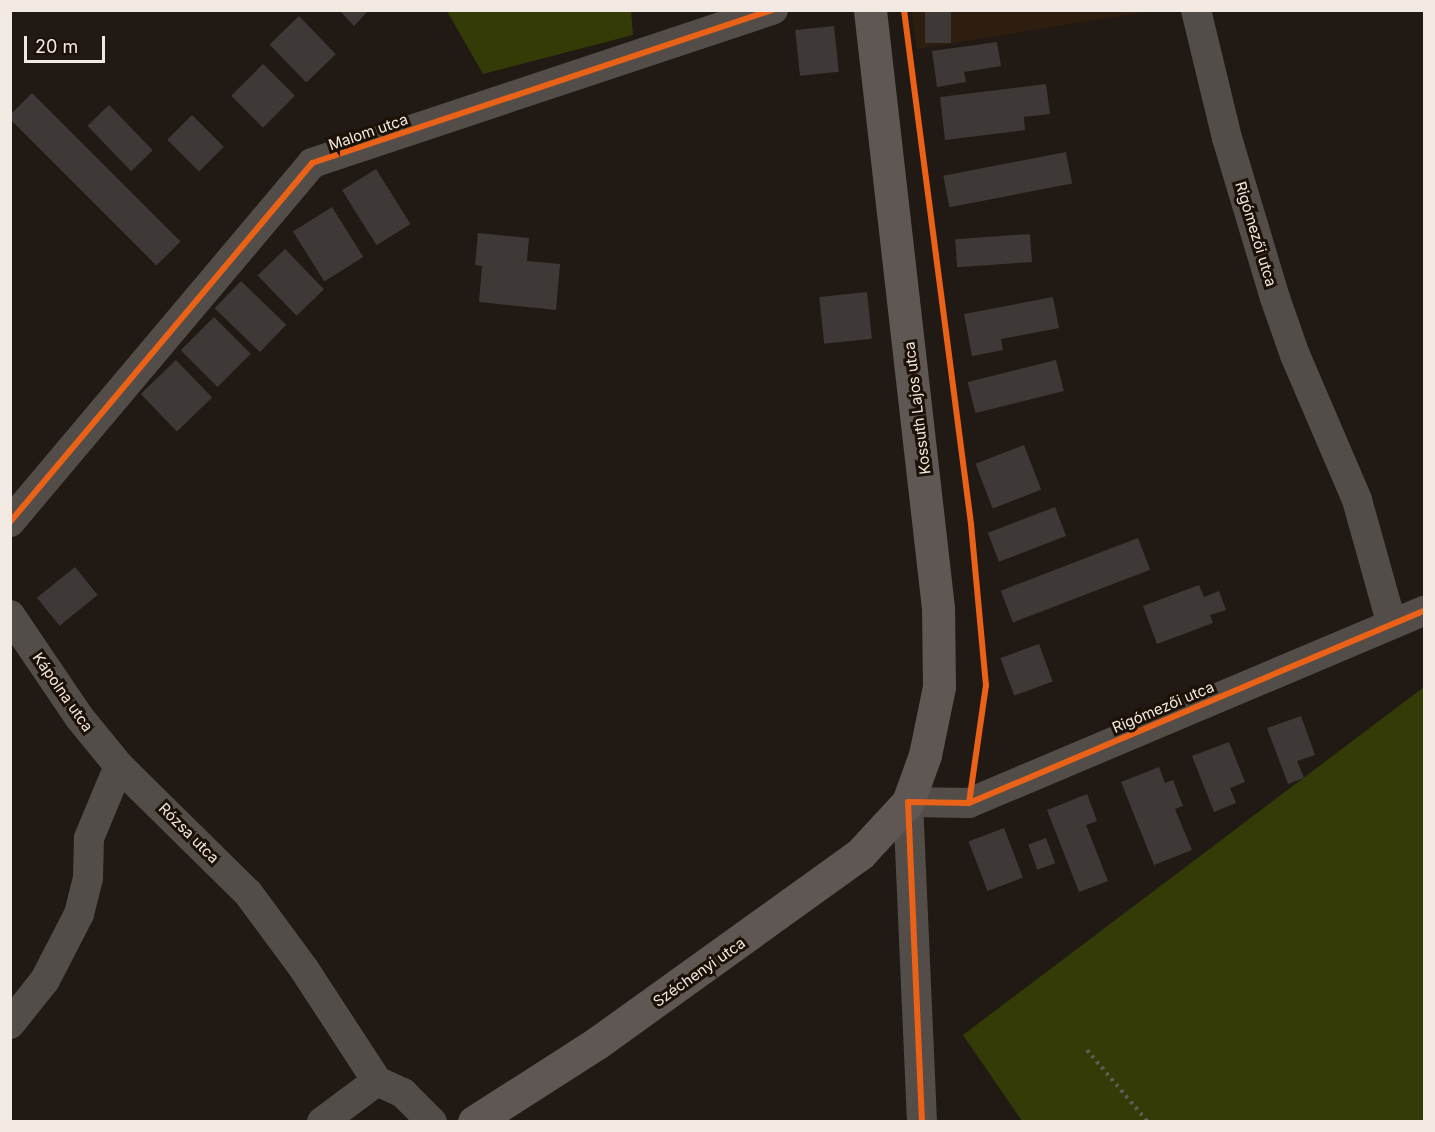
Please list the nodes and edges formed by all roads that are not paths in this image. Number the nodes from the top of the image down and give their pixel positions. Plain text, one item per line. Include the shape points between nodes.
1 (774, 10) edge
2 (870, 10) edge
3 (1196, 10) edge
4 (10, 522) edge
5 (1425, 611) edge
6 (10, 615) edge
7 (1391, 622) junction
8 (118, 766) junction
9 (908, 801) junction
10 (10, 1023) edge
11 (377, 1081) junction
12 (322, 1122) edge
13 (432, 1122) edge
14 (474, 1122) edge
15 (922, 1122) edge

1 - 4 street, Malom utca via 312,163
2 - 9 main road, Kossuth Lajos utca via 938,608 939,687 931,737
3 - 7 street, Rigómezői utca via 1227,138 1275,298 1357,500
5 - 7 street, Rigómezői utca
6 - 8 street, Kápolna utca via 79,717
7 - 9 street, Rigómezői utca via 969,803
8 - 10 street via 89,838 88,878 79,914 45,980
8 - 11 street, Rózsa utca via 248,893 304,969
9 - 14 main road, Széchenyi utca via 860,854 733,949
9 - 15 street
11 - 12 street
11 - 13 street via 403,1093

